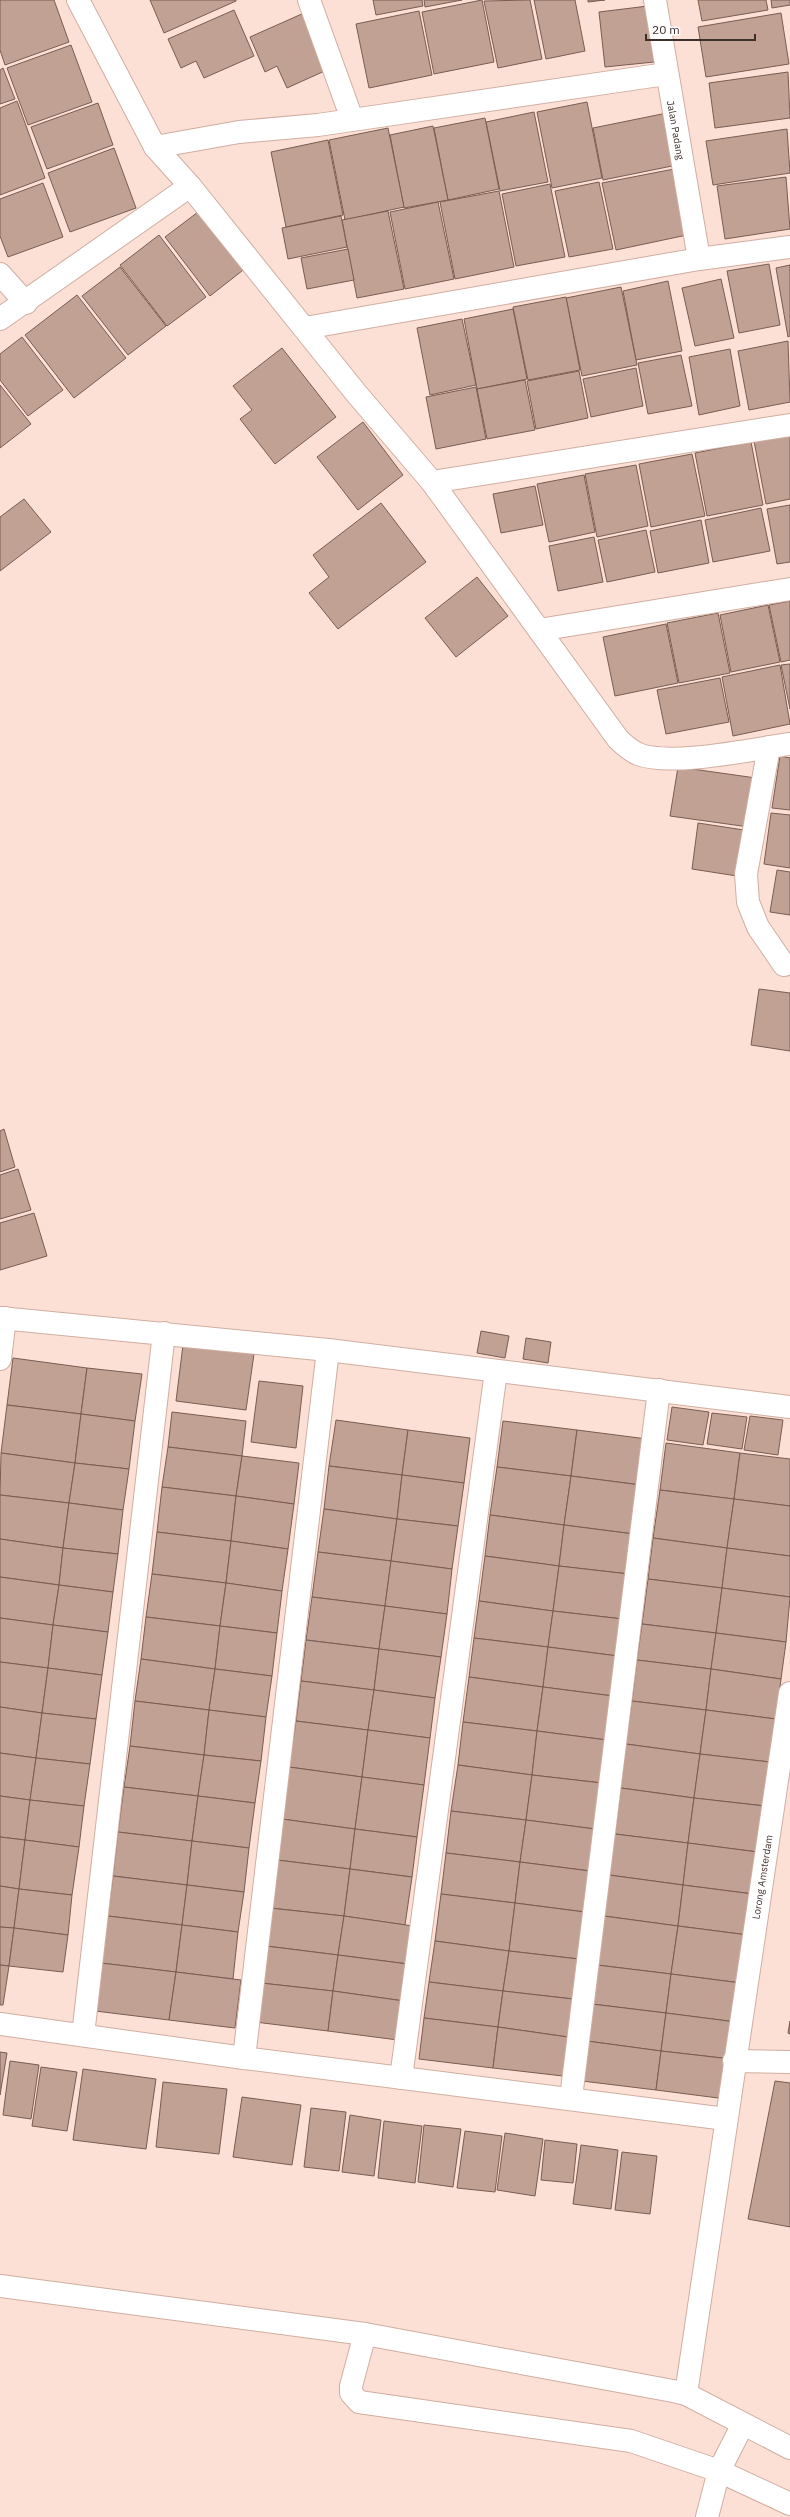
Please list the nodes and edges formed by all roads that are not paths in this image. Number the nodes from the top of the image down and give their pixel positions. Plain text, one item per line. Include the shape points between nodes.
1 (78, 0) edge
2 (309, 0) edge
3 (654, 0) edge
4 (666, 74) junction
5 (352, 118) junction
6 (155, 146) junction
7 (190, 186) junction
8 (790, 247) edge
9 (699, 259) junction
10 (0, 274) edge
11 (26, 303) junction
12 (0, 319) edge
13 (305, 328) junction
14 (790, 425) edge
15 (432, 482) junction
16 (790, 589) edge
17 (539, 630) junction
18 (790, 744) edge
19 (769, 747) junction
20 (784, 965) dead end
21 (3, 1318) edge
22 (164, 1334) junction
23 (328, 1350) junction
24 (0, 1358) edge
25 (496, 1371) junction
26 (659, 1390) junction
27 (790, 1407) edge
28 (790, 1692) edge
29 (786, 1749) edge
30 (0, 2024) edge
31 (83, 2035) junction
32 (244, 2058) junction
33 (734, 2061) junction
34 (790, 2062) edge
35 (401, 2078) junction
36 (571, 2098) junction
37 (726, 2119) junction
38 (0, 2286) edge
39 (365, 2334) junction
40 (686, 2394) junction
41 (743, 2424) junction
42 (790, 2448) edge
43 (719, 2471) junction
44 (790, 2504) edge
45 (707, 2517) edge

1 - 6 street
2 - 5 street
3 - 4 street, Jalan Padang
4 - 5 street
4 - 9 street, Jalan Padang
5 - 6 street via 318,125 239,132
6 - 7 street
7 - 11 street
7 - 13 street
8 - 9 street
9 - 13 street
10 - 11 street
11 - 12 street
13 - 15 street
14 - 15 street
15 - 17 street
16 - 17 street
17 - 19 street via 626,748 654,757 692,757
18 - 19 street
19 - 20 street via 746,874 748,902 758,927
21 - 22 street
21 - 24 street
22 - 23 street
22 - 31 street
23 - 25 street
23 - 32 street
25 - 26 street
25 - 35 street
26 - 27 street
26 - 36 street
28 - 29 street, Lorong Amsterdam
29 - 33 street, Lorong Amsterdam
30 - 31 street
31 - 32 street
32 - 35 street
33 - 34 street
33 - 37 street, Lorong Amsterdam
35 - 36 street
36 - 37 street
37 - 40 street, Lorong Amsterdam
38 - 39 street
39 - 40 street
39 - 43 street via 351,2386 351,2393 359,2402 631,2441
40 - 41 street
41 - 42 street
41 - 43 street
43 - 44 street
43 - 45 street

